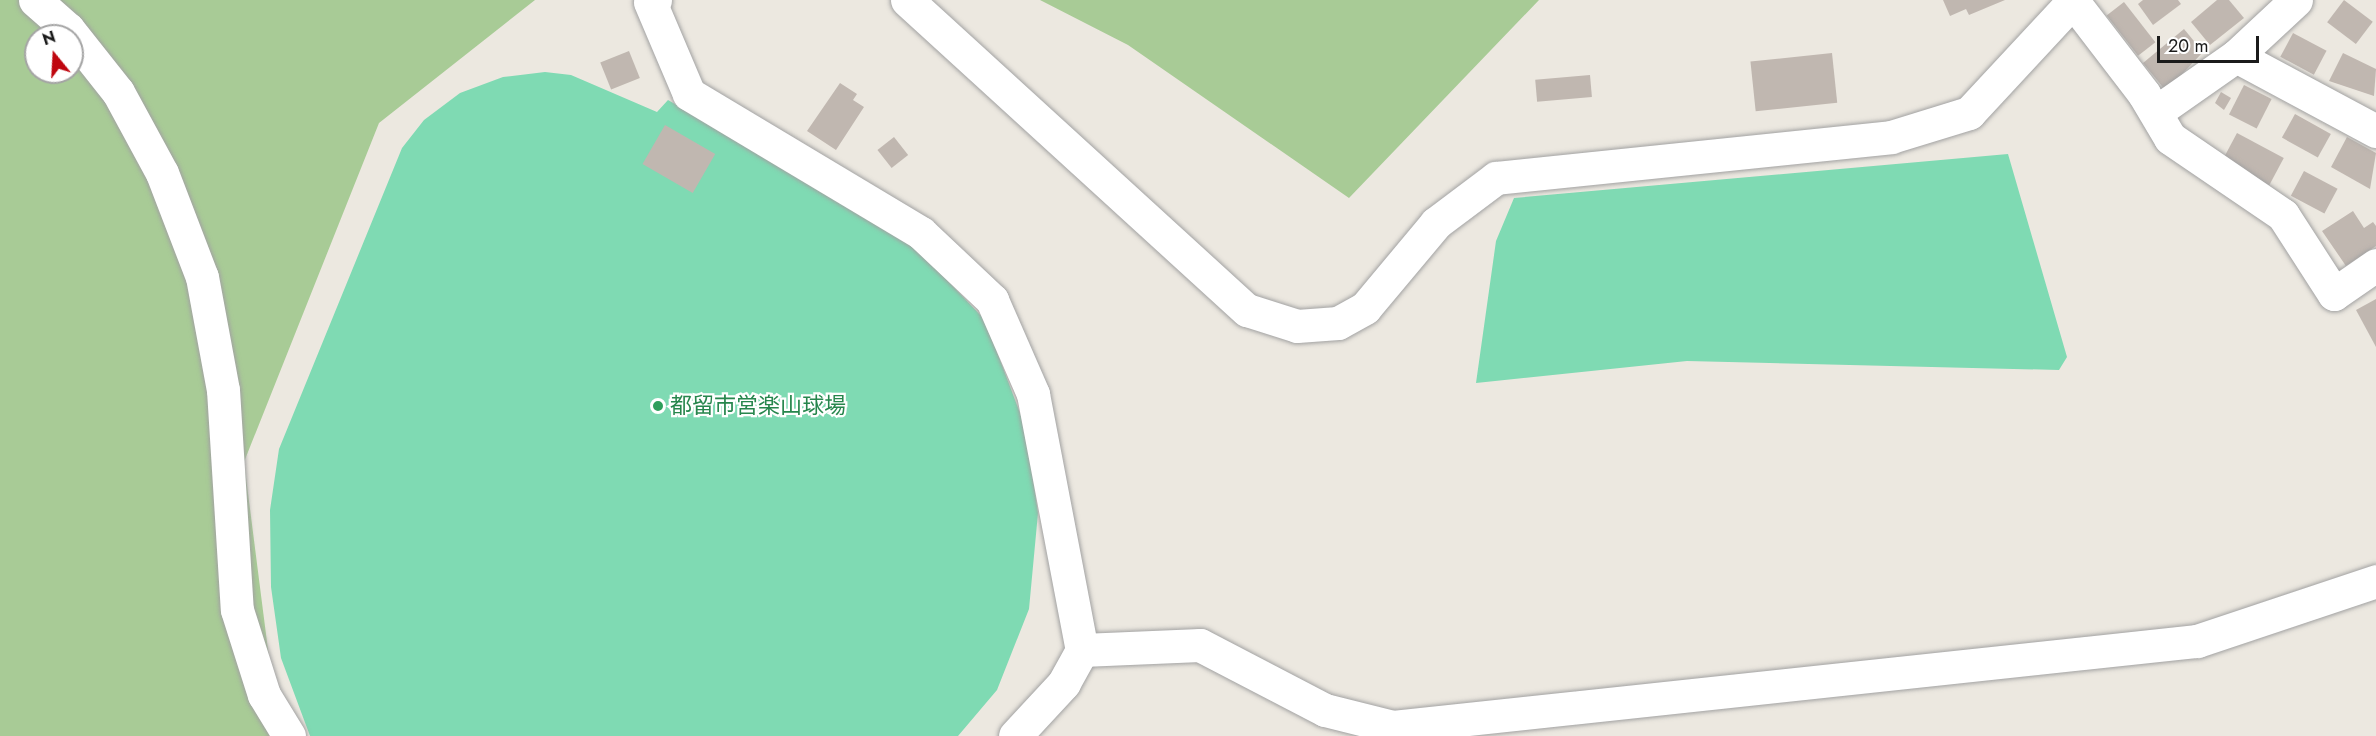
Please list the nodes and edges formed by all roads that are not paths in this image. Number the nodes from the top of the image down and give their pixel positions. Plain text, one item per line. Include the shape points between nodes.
1 (35, 0) edge
2 (655, 0) edge
3 (907, 0) edge
4 (2296, 0) edge
5 (2072, 1) edge
6 (2236, 56) junction
7 (2156, 112) junction
8 (2376, 131) edge
9 (2376, 265) edge
10 (2376, 581) edge
11 (1082, 650) junction
12 (289, 736) edge
13 (1015, 736) edge

1 - 12 street via 68,29 118,92 162,173 202,276 223,390 237,610 264,695
2 - 11 street via 650,2 689,94 921,233 993,300 1033,394
3 - 5 street via 1247,310 1297,326 1338,323 1365,308 1436,223 1496,178 1891,137 1969,113
4 - 6 street
5 - 7 street
6 - 7 street
6 - 8 street
7 - 9 street via 2170,138 2283,216 2334,294
10 - 11 street via 2197,641 1393,727 1325,710 1200,645
11 - 13 street via 1064,683

